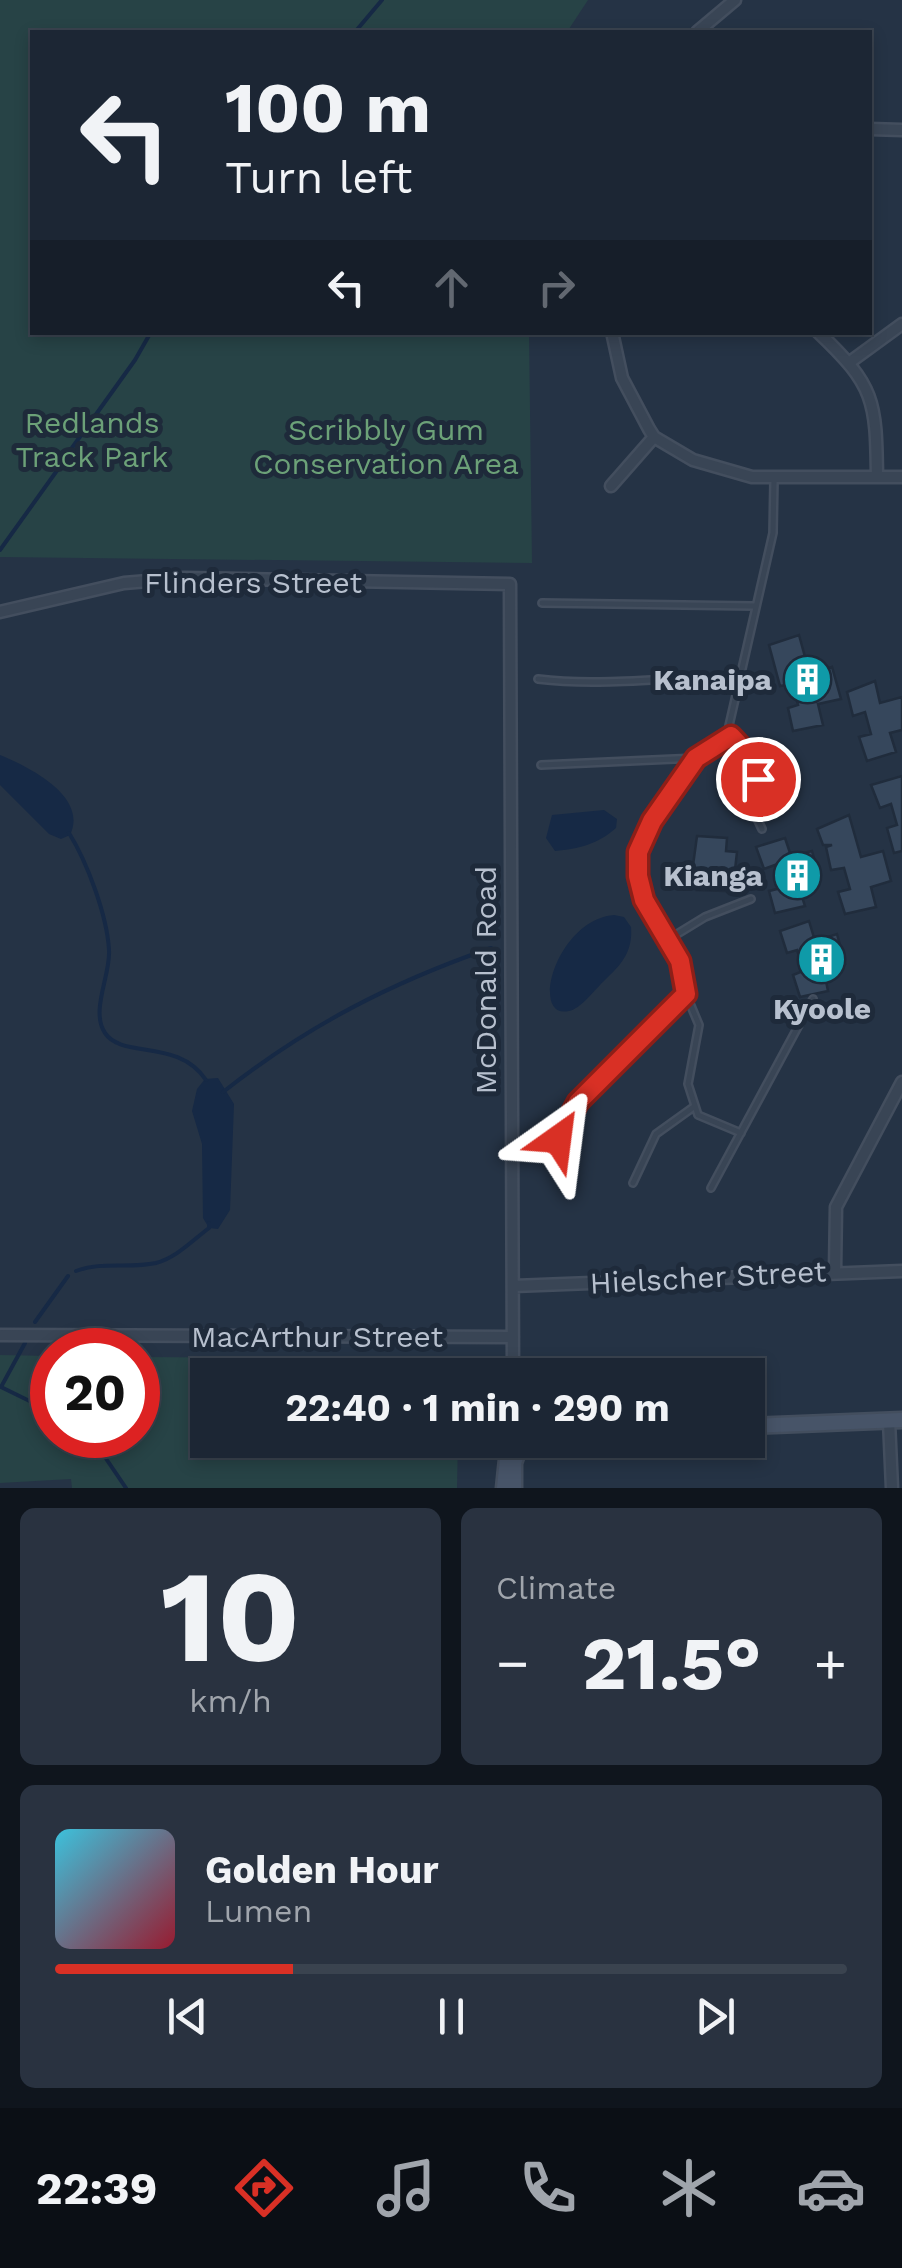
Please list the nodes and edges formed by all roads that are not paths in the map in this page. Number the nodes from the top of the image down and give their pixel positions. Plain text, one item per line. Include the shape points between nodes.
1 (735, 0) edge
2 (699, 30) edge
3 (872, 129) edge
4 (902, 130) edge
5 (902, 324) edge
6 (613, 335) edge
7 (821, 335) edge
8 (850, 362) junction
9 (654, 438) junction
10 (877, 476) junction
11 (774, 477) junction
12 (902, 477) edge
13 (611, 486) dead end
14 (510, 584) joint
15 (542, 603) dead end
16 (755, 606) junction
17 (0, 612) edge
18 (740, 676) junction
19 (538, 680) dead end
20 (731, 736) junction
21 (696, 758) junction
22 (541, 764) dead end
23 (762, 829) dead end
24 (752, 898) dead end
25 (668, 940) junction
26 (686, 994) junction
27 (813, 999) dead end
28 (902, 1082) edge
29 (696, 1106) junction
30 (741, 1133) junction
31 (558, 1139) dead end
32 (633, 1183) dead end
33 (712, 1188) dead end
34 (902, 1270) edge
35 (835, 1271) junction
36 (514, 1286) junction
37 (0, 1334) edge
38 (513, 1337) junction
39 (513, 1358) edge
40 (896, 1421) edge
41 (765, 1425) edge
42 (508, 1458) edge
43 (515, 1458) edge
44 (504, 1488) edge
45 (514, 1488) edge
46 (892, 1488) edge

1 - 2 street
3 - 4 street
5 - 8 street
6 - 9 street via 622,378
7 - 8 street
8 - 10 street via 876,414
9 - 11 street via 710,468
9 - 13 street
10 - 11 street
10 - 12 street
11 - 16 lane via 773,533
14 - 17 street, Flinders Street via 184,578 124,583
14 - 36 street, McDonald Road
15 - 16 lane
16 - 18 lane
18 - 19 lane
18 - 20 lane
20 - 21 lane
20 - 23 lane via 757,764 754,812
21 - 22 lane
21 - 25 lane via 638,852 644,900
24 - 25 lane
25 - 26 lane
26 - 29 lane via 699,1024 688,1084
26 - 31 lane via 578,1102
27 - 30 lane
28 - 35 street via 836,1206
29 - 30 lane via 698,1115
29 - 32 lane via 656,1134
30 - 33 lane
34 - 35 street, Hielscher Street
35 - 36 street, Hielscher Street
36 - 38 street, McDonald Road
37 - 38 street, MacArthur Street
38 - 39 street, McDonald Road
40 - 41 street
40 - 46 street
42 - 44 street
43 - 45 street

